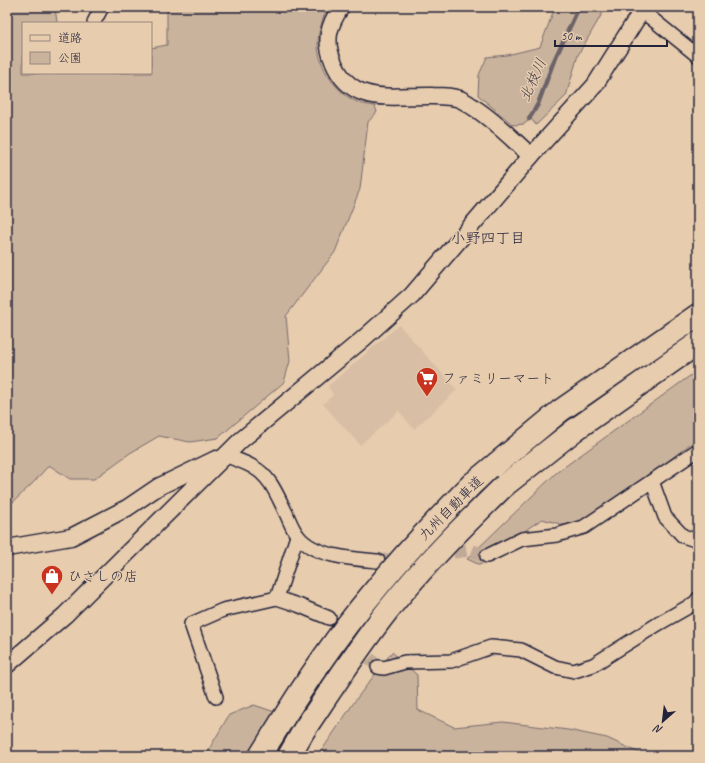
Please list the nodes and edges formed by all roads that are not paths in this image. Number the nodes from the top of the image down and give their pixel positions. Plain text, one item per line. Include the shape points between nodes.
1 (102, 7) edge
2 (341, 7) edge
3 (643, 8) edge
4 (94, 22) dead end
5 (698, 56) edge
6 (531, 156) junction
7 (698, 315) edge
8 (698, 343) edge
9 (698, 450) edge
10 (225, 455) junction
11 (652, 481) junction
12 (297, 536) junction
13 (698, 541) edge
14 (7, 548) edge
15 (487, 556) tunnel mouth
16 (378, 561) tunnel mouth
17 (277, 598) junction
18 (698, 599) edge
19 (329, 618) tunnel mouth
20 (7, 665) edge
21 (378, 667) dead end
22 (216, 697) dead end
23 (260, 756) edge
24 (289, 756) edge

1 - 4 street
2 - 6 street via 330,26 328,41 338,74 348,85 373,96 448,96 461,99 482,113
3 - 5 street
3 - 6 street via 595,85
6 - 10 street via 412,295
7 - 23 highway, 九州自動車道, bridge via 560,411 472,484 370,595 315,669
8 - 24 highway, 九州自動車道, bridge via 576,429 504,485 450,539 388,610 337,681
9 - 11 street
10 - 12 street via 264,474 273,486
10 - 14 street via 158,487 128,508 71,537
10 - 20 street via 65,615
11 - 13 street via 664,517 683,536
11 - 15 street via 584,527 557,535 522,539
12 - 16 street via 308,545 326,553
12 - 17 street
17 - 19 street
17 - 22 street via 223,610 192,624
18 - 21 street via 593,665 574,671 556,667 521,650 491,647 451,661 405,662 384,668

